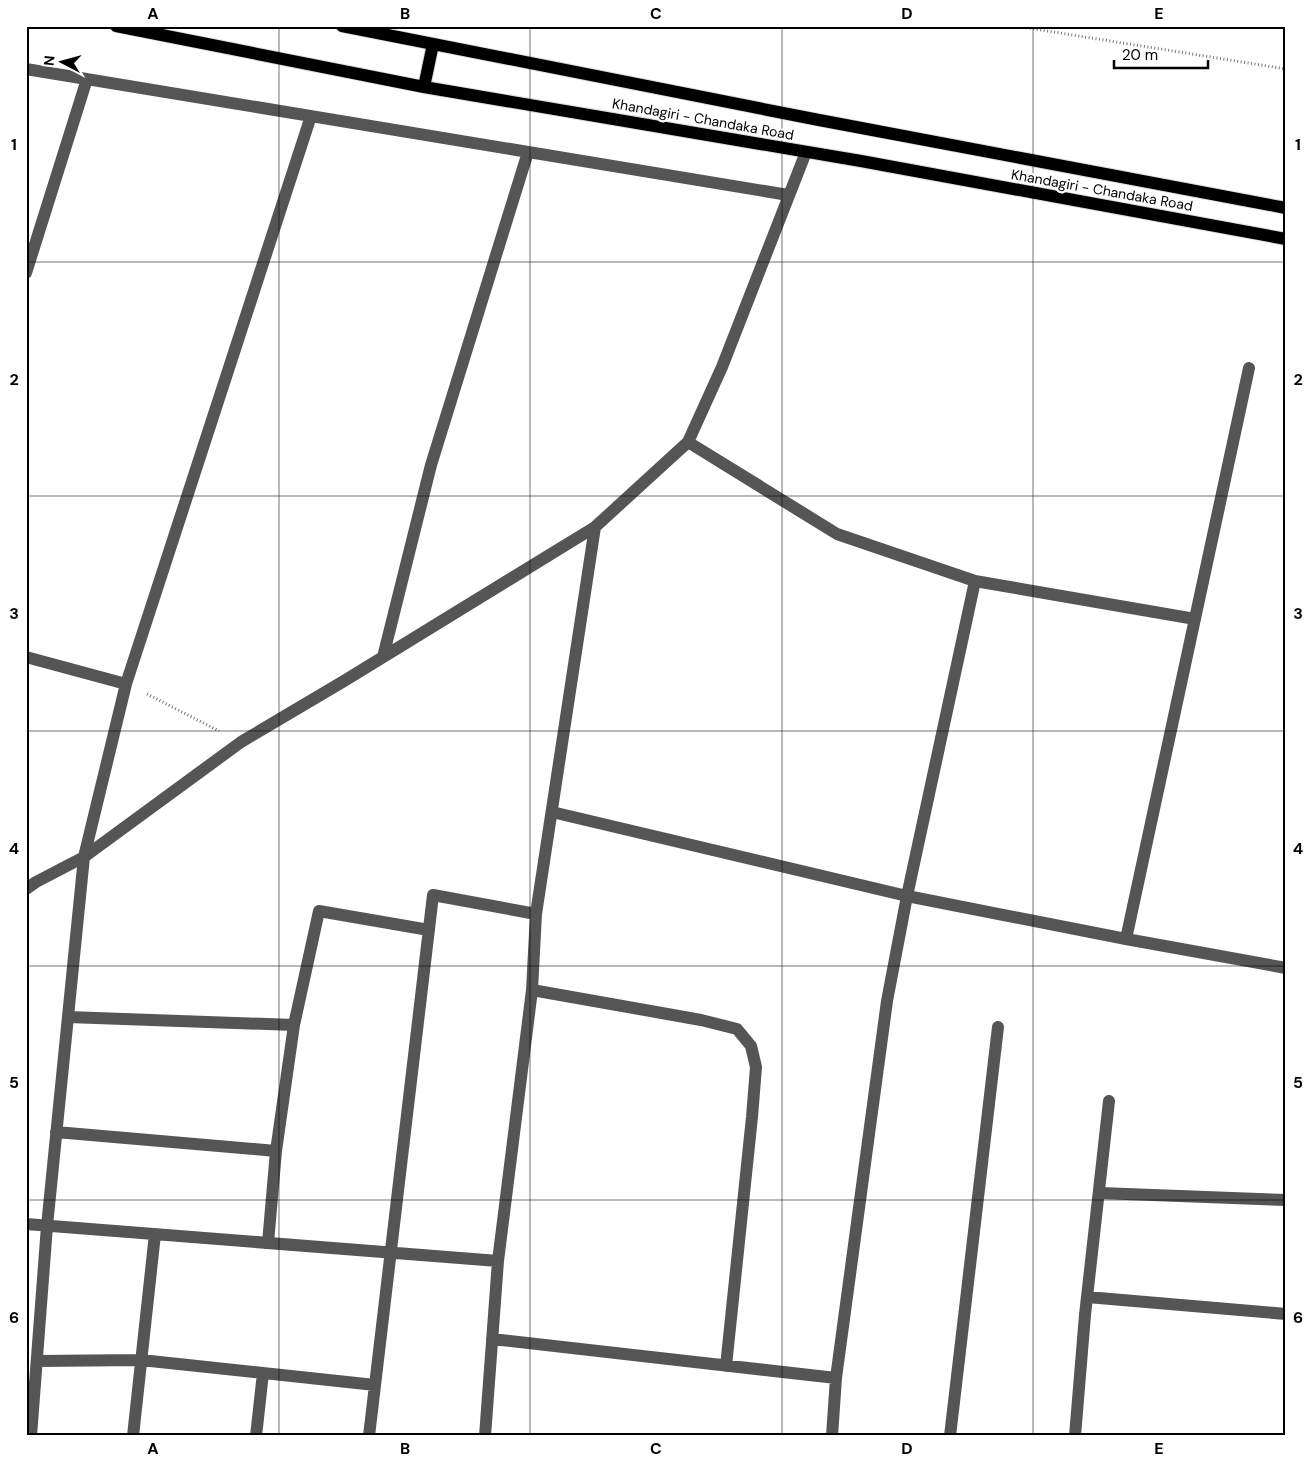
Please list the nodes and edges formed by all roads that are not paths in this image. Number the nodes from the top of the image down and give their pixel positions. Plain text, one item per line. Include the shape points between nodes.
1 (116, 26) edge
2 (342, 26) edge
3 (434, 44) junction
4 (26, 68) edge
5 (87, 79) junction
6 (424, 87) junction
7 (310, 116) junction
8 (528, 152) junction
9 (806, 152) junction
10 (788, 195) junction
11 (1286, 208) edge
12 (1286, 239) edge
13 (26, 273) edge
14 (1249, 368) dead end
15 (688, 442) junction
16 (595, 527) junction
17 (976, 581) junction
18 (1195, 619) junction
19 (26, 657) edge
20 (383, 657) junction
21 (126, 684) junction
22 (552, 812) junction
23 (84, 857) junction
24 (29, 884) edge
25 (907, 896) junction
26 (536, 914) junction
27 (429, 930) junction
28 (1126, 939) junction
29 (1286, 968) edge
30 (532, 990) junction
31 (68, 1017) junction
32 (294, 1025) junction
33 (998, 1027) dead end
34 (1109, 1100) dead end
35 (56, 1132) junction
36 (276, 1151) junction
37 (1100, 1193) junction
38 (1286, 1200) edge
39 (26, 1224) edge
40 (47, 1226) junction
41 (156, 1234) junction
42 (268, 1243) junction
43 (390, 1252) junction
44 (498, 1261) junction
45 (1087, 1297) junction
46 (1286, 1314) edge
47 (492, 1339) junction
48 (141, 1360) junction
49 (37, 1361) junction
50 (726, 1366) junction
51 (263, 1373) junction
52 (836, 1378) junction
53 (375, 1385) junction
54 (31, 1436) edge
55 (133, 1436) edge
56 (256, 1436) edge
57 (370, 1436) edge
58 (485, 1436) edge
59 (832, 1436) edge
60 (950, 1436) edge
61 (1075, 1436) edge

1 - 6 main road, Khandagiri - Chandaka Road
2 - 3 main road, Khandagiri - Chandaka Road
3 - 6 main road
3 - 11 main road, Khandagiri - Chandaka Road
4 - 5 street
5 - 7 street
5 - 13 street
6 - 9 main road, Khandagiri - Chandaka Road
7 - 8 street
7 - 21 street
8 - 10 street
8 - 20 street via 430,465
9 - 10 street
9 - 12 main road, Khandagiri - Chandaka Road
10 - 15 street via 722,367
14 - 18 street
15 - 16 street
15 - 17 street via 837,534
16 - 20 street
16 - 22 street
17 - 18 street
17 - 25 street
18 - 28 street
19 - 21 street
20 - 23 street via 241,742
21 - 23 street
22 - 25 street
22 - 26 street
23 - 24 street
23 - 31 street
25 - 28 street
25 - 52 street via 887,1001
26 - 27 street via 433,895
26 - 30 street
27 - 32 street via 319,911
27 - 43 street
28 - 29 street
30 - 44 street
30 - 50 street via 737,1029 751,1046 756,1067
31 - 32 street
31 - 35 street
32 - 36 street
33 - 60 street
34 - 37 street
35 - 36 street
35 - 40 street
36 - 42 street
37 - 38 street
37 - 45 street
39 - 40 street
40 - 41 street
40 - 49 street
41 - 42 street
41 - 48 street
42 - 43 street
43 - 44 street
43 - 53 street
44 - 47 street
45 - 46 street
45 - 61 street
47 - 50 street
47 - 58 street
48 - 49 street
48 - 51 street
48 - 55 street
49 - 54 street
50 - 52 street
51 - 53 street
51 - 56 street
52 - 59 street
53 - 57 street

